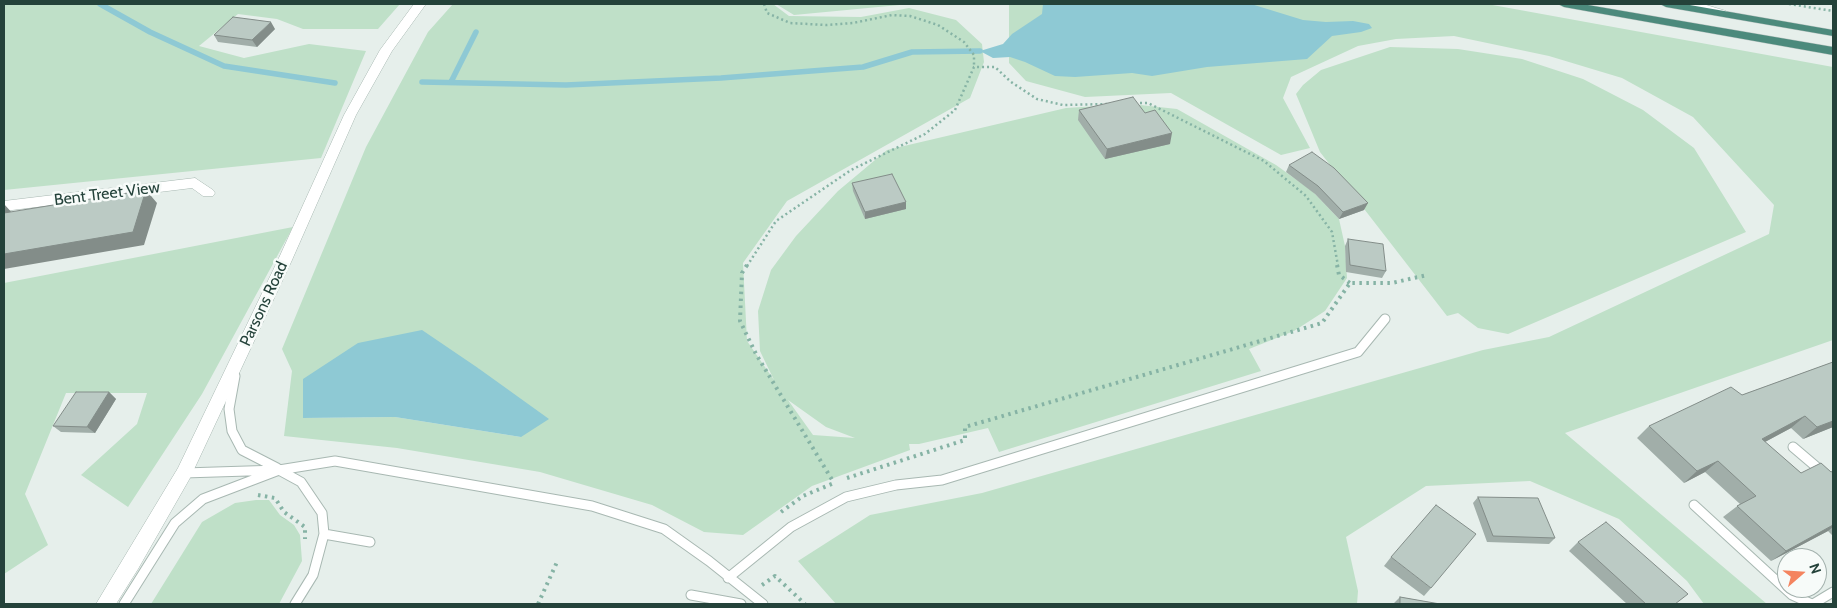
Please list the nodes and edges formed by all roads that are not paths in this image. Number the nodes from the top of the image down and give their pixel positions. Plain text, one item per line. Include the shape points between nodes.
1 (420, 4) edge
2 (1564, 4) edge
3 (1666, 4) edge
4 (1692, 4) edge
5 (1724, 14) junction
6 (1833, 33) edge
7 (1833, 52) edge
8 (208, 193) dead end
9 (4, 206) edge
10 (1385, 319) dead end
11 (237, 361) junction
12 (1794, 446) dead end
13 (279, 470) junction
14 (184, 473) junction
15 (1833, 482) edge
16 (1694, 505) dead end
17 (324, 534) junction
18 (370, 542) dead end
19 (728, 578) junction
20 (1833, 592) edge
21 (691, 595) dead end
22 (105, 604) edge
23 (124, 604) edge
24 (296, 604) edge
25 (741, 604) edge
26 (763, 604) edge
27 (1813, 604) edge

1 - 11 street, Parsons Road via 386,50 350,115
2 - 7 highway
3 - 5 highway
4 - 5 street
5 - 6 highway
8 - 9 street, Bent Treet View via 195,183
10 - 19 lane via 1358,352 942,480 896,485 846,497 791,527
11 - 13 lane via 229,408 232,431 242,450
11 - 14 street, Parsons Road
12 - 15 lane
13 - 14 lane
13 - 17 lane via 301,482 322,513
13 - 19 lane via 334,461 592,506 664,529 709,560
13 - 23 lane via 203,499 175,523
14 - 22 street, Parsons Road
16 - 27 lane via 1792,595
17 - 18 lane
17 - 24 lane via 313,575
19 - 26 lane
20 - 27 lane
21 - 25 lane

